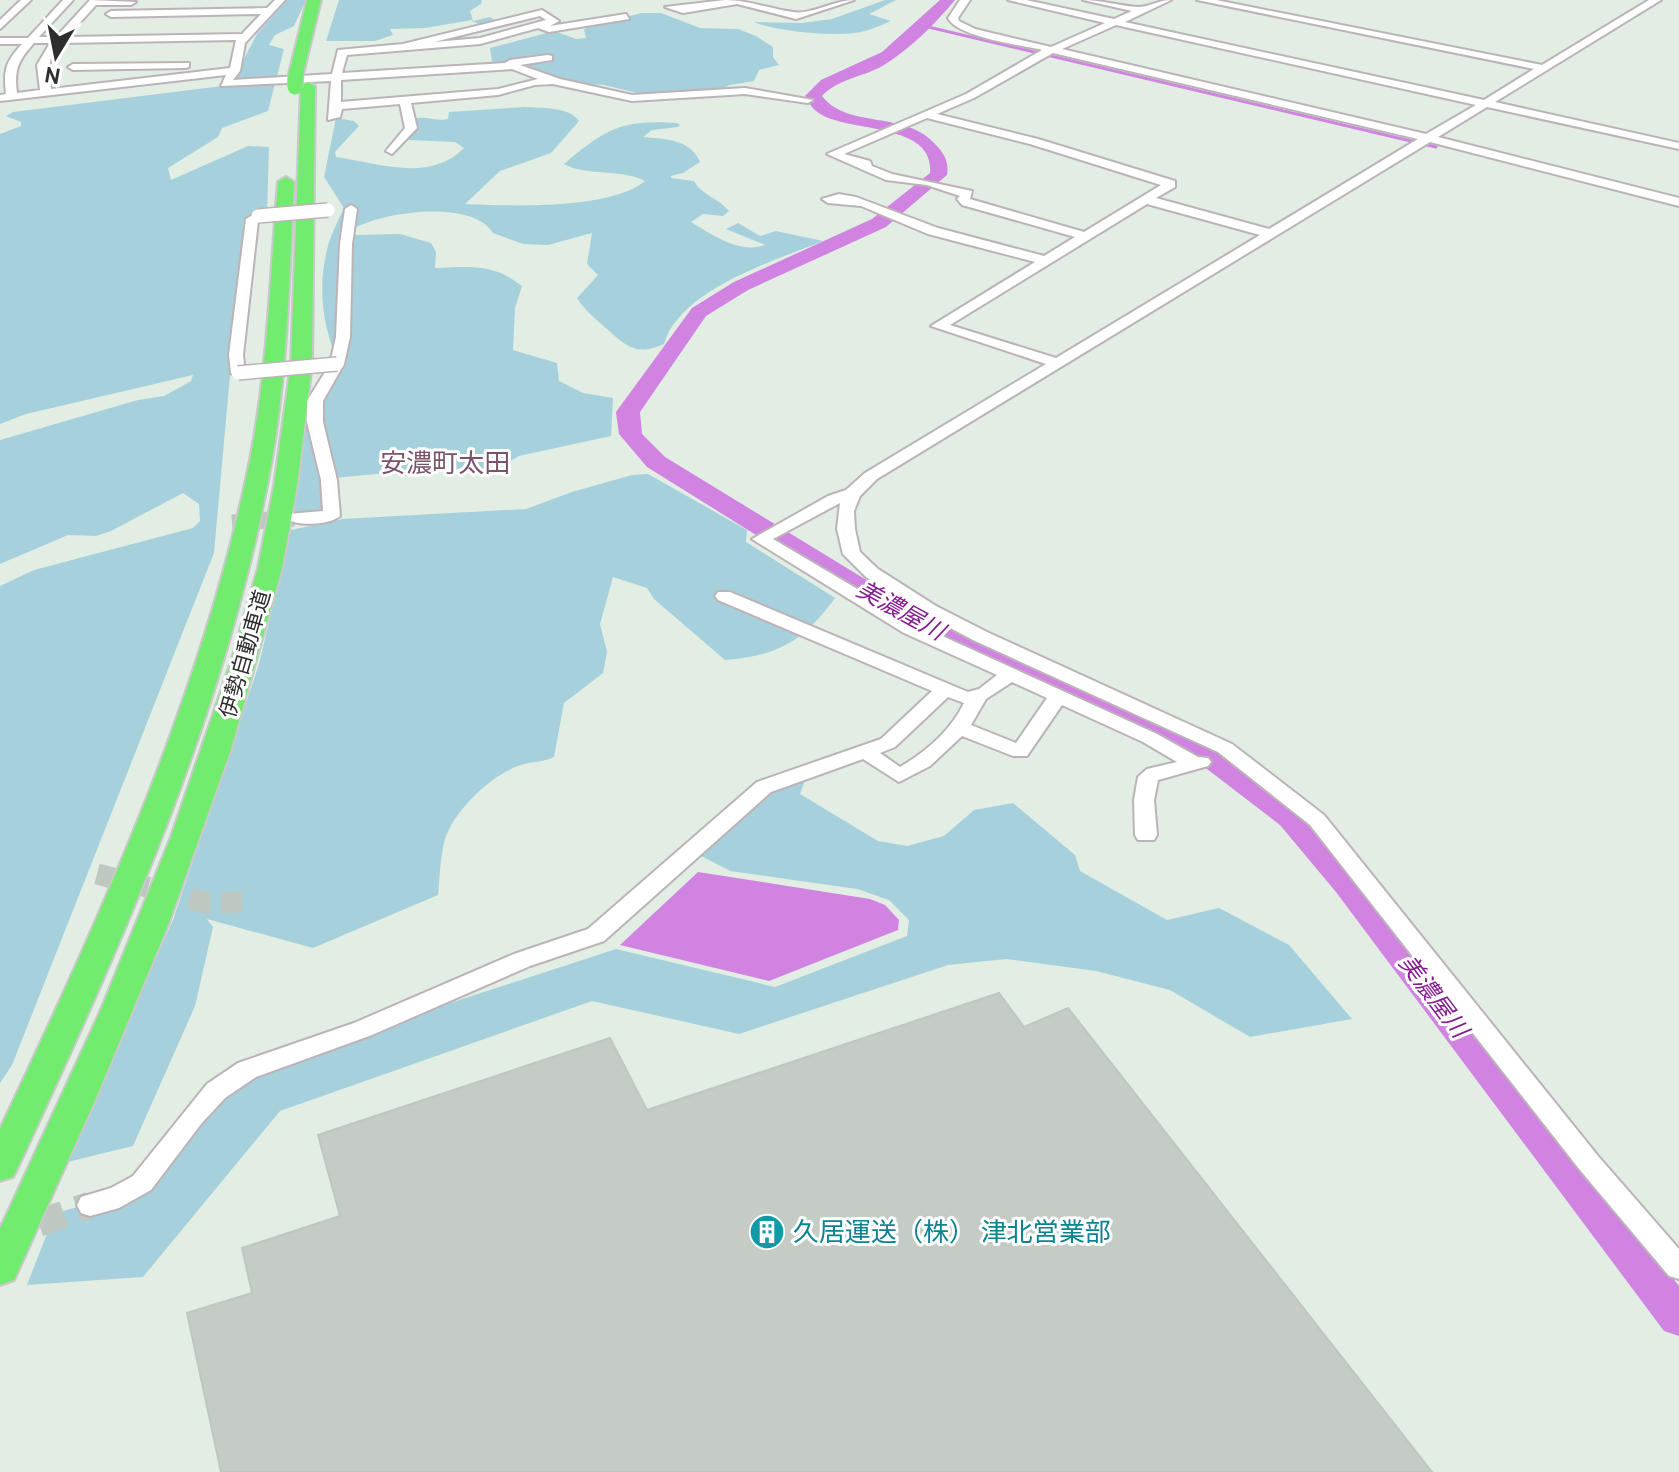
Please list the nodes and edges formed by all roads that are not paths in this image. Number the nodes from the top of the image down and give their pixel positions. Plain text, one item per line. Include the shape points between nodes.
1 (26, 0) edge
2 (68, 0) edge
3 (194, 0) edge
4 (209, 0) edge
5 (223, 0) edge
6 (280, 0) edge
7 (314, 0) edge
8 (328, 0) edge
9 (690, 0) edge
10 (795, 0) edge
11 (849, 0) edge
12 (965, 0) edge
13 (1013, 0) edge
14 (1088, 0) edge
15 (1166, 0) edge
16 (1202, 0) edge
17 (1656, 0) edge
18 (94, 1) edge
19 (136, 1) edge
20 (165, 1) edge
21 (740, 1) edge
22 (122, 2) edge
23 (667, 2) edge
24 (767, 9) junction
25 (1139, 10) junction
26 (269, 11) junction
27 (626, 17) dead end
28 (105, 20) junction
29 (1112, 22) junction
30 (242, 24) dead end
31 (257, 24) junction
32 (179, 25) dead end
33 (535, 25) junction
34 (0, 26) edge
35 (116, 26) dead end
36 (245, 37) junction
37 (89, 39) junction
38 (28, 40) junction
39 (58, 40) junction
40 (0, 41) edge
41 (480, 41) junction
42 (404, 47) junction
43 (224, 50) dead end
44 (239, 50) junction
45 (1052, 50) junction
46 (485, 53) junction
47 (0, 54) edge
48 (16, 54) junction
49 (548, 58) dead end
50 (339, 65) junction
51 (73, 67) junction
52 (236, 67) junction
53 (482, 67) junction
54 (5, 68) edge
55 (1544, 68) junction
56 (336, 79) junction
57 (302, 80) junction
58 (5, 82) edge
59 (557, 82) junction
60 (454, 83) dead end
61 (80, 89) junction
62 (352, 91) dead end
63 (46, 92) junction
64 (337, 92) junction
65 (491, 93) junction
66 (6, 97) edge
67 (405, 100) junction
68 (808, 100) dead end
69 (1485, 103) junction
70 (927, 115) junction
71 (1426, 138) junction
72 (1679, 146) edge
73 (392, 151) dead end
74 (828, 199) dead end
75 (1144, 199) junction
76 (1679, 202) edge
77 (351, 209) dead end
78 (328, 210) dead end
79 (1272, 234) junction
80 (1084, 236) junction
81 (1048, 261) junction
82 (1058, 363) junction
83 (337, 364) junction
84 (852, 494) junction
85 (294, 518) tunnel mouth
86 (724, 596) dead end
87 (1009, 675) junction
88 (948, 690) junction
89 (978, 695) junction
90 (1059, 696) junction
91 (957, 727) junction
92 (1223, 749) junction
93 (865, 751) junction
94 (1198, 763) junction
95 (1146, 835) dead end
96 (0, 1167) edge
97 (90, 1205) tunnel mouth
98 (1679, 1268) edge
99 (0, 1269) edge

1 - 34 street
2 - 38 street
3 - 20 street
4 - 5 street
6 - 26 street
7 - 57 highway, 伊勢自動車道
8 - 57 highway, 伊勢自動車道
9 - 23 street
10 - 24 street
11 - 24 street via 796,16
12 - 45 street via 953,14 955,23
13 - 29 street
14 - 25 street
15 - 25 street
16 - 55 street
17 - 55 street
18 - 22 street
18 - 39 street
19 - 22 street
21 - 23 street via 683,10
21 - 24 street
22 - 28 street
25 - 29 street
26 - 28 street
26 - 31 street
27 - 33 street via 549,29
28 - 37 street
29 - 45 street
29 - 69 street
30 - 31 street
31 - 36 street
32 - 35 street
33 - 41 street
33 - 42 street via 554,21 542,13 527,15
36 - 37 street
36 - 44 street
37 - 39 street
37 - 51 street
38 - 39 street
38 - 40 street
38 - 48 street
39 - 63 street via 42,65
41 - 42 street
41 - 46 street
42 - 50 street via 342,52
43 - 44 street
44 - 52 street
45 - 70 street
45 - 71 street
46 - 50 street
46 - 53 street via 489,64
47 - 48 street
48 - 54 street
49 - 53 street
50 - 56 street
51 - 52 street
51 - 61 street
52 - 56 street via 225,84
52 - 61 street
53 - 56 street
53 - 59 street via 513,66
54 - 58 street
55 - 69 street
56 - 64 street
57 - 96 highway, 伊勢自動車道 via 271,397 248,524 227,603 174,767
57 - 99 highway, 伊勢自動車道 via 302,348 270,565 211,764 141,956
58 - 66 street
59 - 65 street
59 - 68 street via 636,98 745,91
60 - 65 street via 484,80
61 - 63 street
62 - 64 street
63 - 66 street
64 - 67 street via 334,112
65 - 67 street
67 - 73 street via 411,128
69 - 71 street
69 - 72 street
70 - 75 street via 1034,141 1171,184
70 - 80 street via 833,154 890,177 968,194 966,202
71 - 76 street
71 - 79 street
74 - 81 street via 841,197 934,231
75 - 79 street
75 - 80 street
77 - 83 street
78 - 83 street, bridge via 258,216 250,222 236,355 238,373
79 - 82 street
80 - 81 street
81 - 82 street via 938,326
82 - 84 street via 871,476
83 - 85 street via 315,401 332,516
84 - 87 street via 761,539 911,629
84 - 92 street via 846,529 852,554 872,573 980,636
86 - 88 street
87 - 89 street
87 - 90 street
88 - 89 street via 966,698
88 - 93 street via 934,697 888,743
89 - 91 street
90 - 91 street via 1020,752
90 - 94 street
91 - 93 street via 920,765 899,776
92 - 94 street
92 - 98 street via 1317,820 1589,1163
93 - 97 street via 764,787 596,935 247,1070 216,1091 142,1183
94 - 95 street via 1154,773 1146,781

